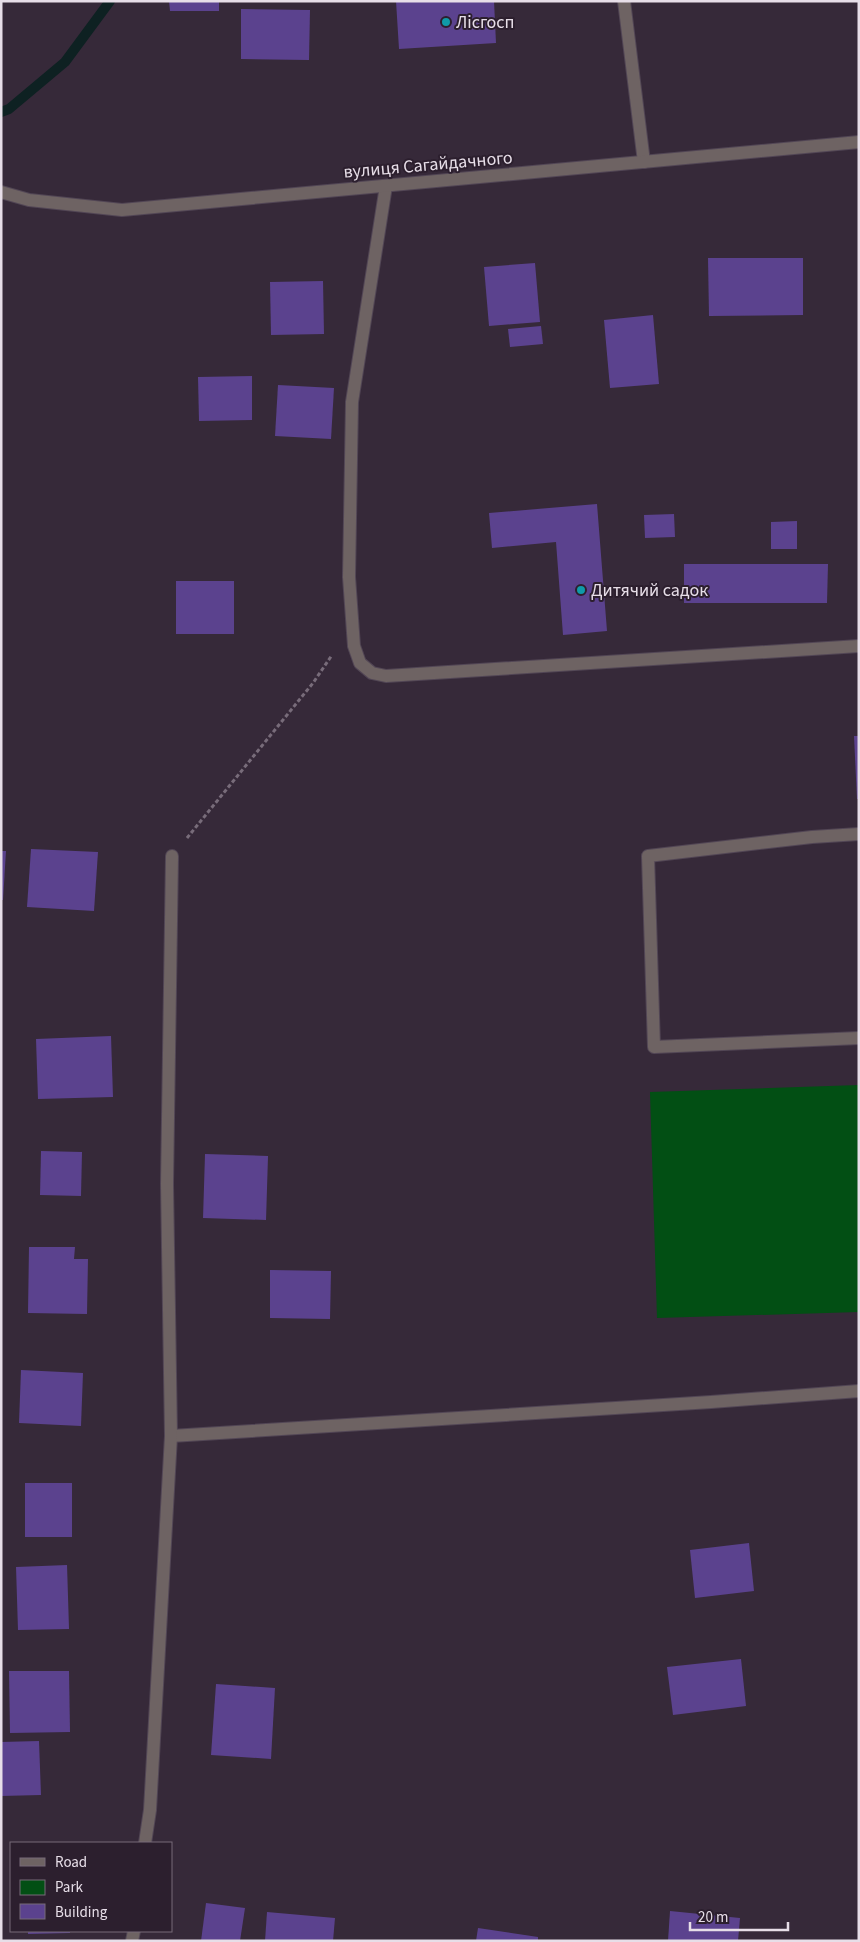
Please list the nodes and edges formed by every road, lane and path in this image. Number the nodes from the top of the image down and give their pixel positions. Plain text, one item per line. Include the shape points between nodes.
1 (624, 1) edge
2 (859, 142) edge
3 (644, 162) junction
4 (386, 186) junction
5 (1, 192) edge
6 (352, 626) junction
7 (859, 646) edge
8 (859, 834) edge
9 (172, 856) joint
10 (859, 1038) edge
11 (859, 1391) edge
12 (171, 1436) junction
13 (146, 1842) edge

1 - 3 street
2 - 3 street, вулиця Сагайдачного
3 - 4 street, вулиця Сагайдачного
4 - 5 street, вулиця Сагайдачного via 122,210 29,200
4 - 6 street via 352,402 349,577
6 - 7 street via 360,664 372,673 386,676
6 - 9 path via 313,683
8 - 10 street via 648,856 654,1047
9 - 12 street via 167,1184
11 - 12 street
12 - 13 street

